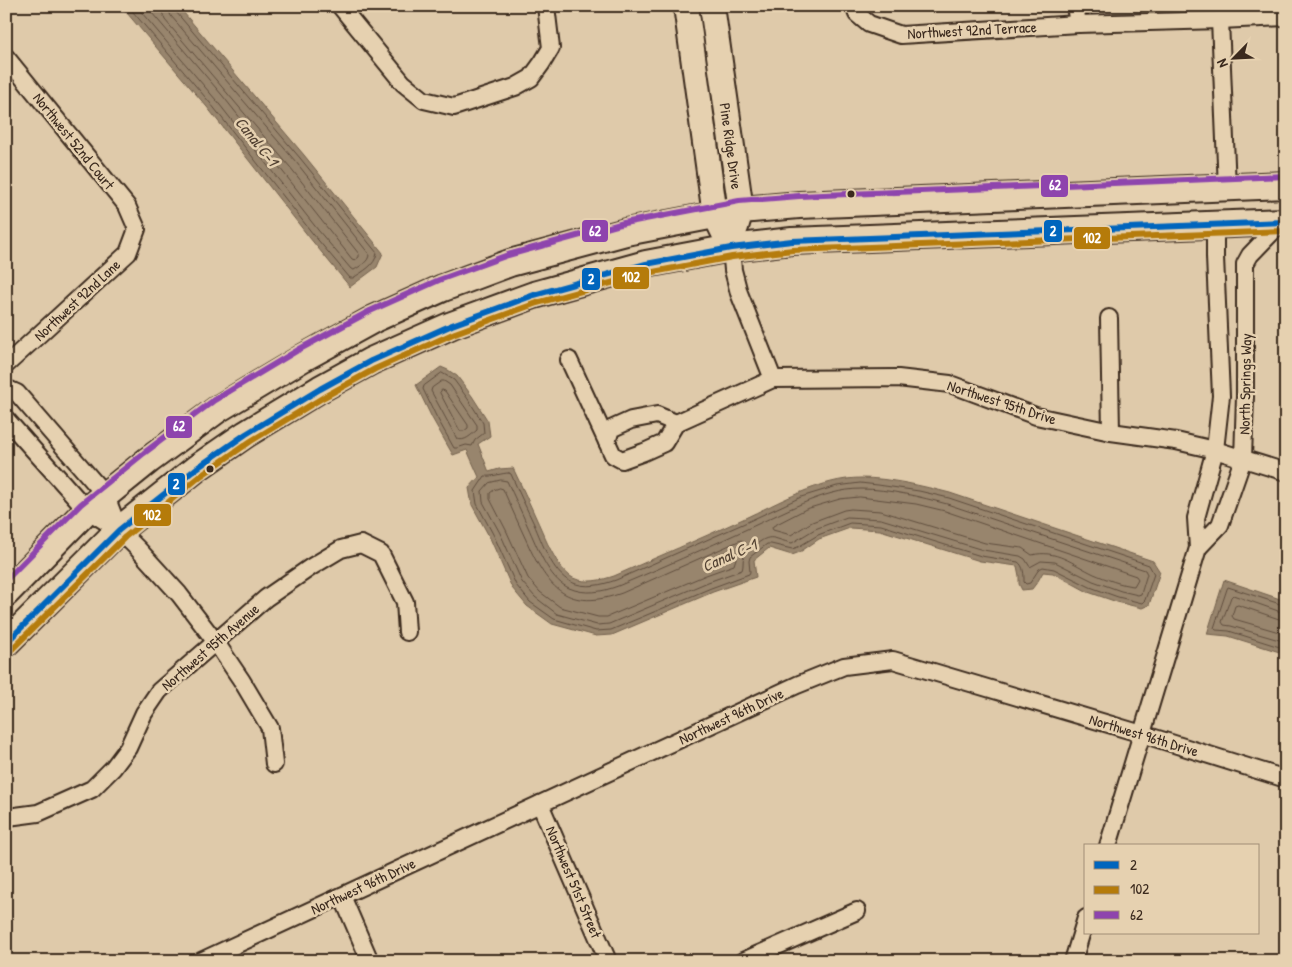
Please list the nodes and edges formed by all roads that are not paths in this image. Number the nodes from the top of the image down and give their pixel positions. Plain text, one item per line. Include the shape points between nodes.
1 (340, 6) edge
2 (546, 6) edge
3 (686, 6) edge
4 (712, 6) edge
5 (854, 6) edge
6 (1075, 6) edge
7 (1286, 17) edge
8 (1220, 20) junction
9 (1078, 24) junction
10 (6, 57) edge
11 (1286, 185) edge
12 (1227, 188) junction
13 (1286, 194) edge
14 (740, 210) junction
15 (715, 215) junction
16 (1284, 222) edge
17 (1215, 225) junction
18 (137, 228) joint
19 (1123, 228) junction
20 (731, 248) junction
21 (1109, 318) dead end
22 (569, 360) dead end
23 (6, 365) edge
24 (773, 379) junction
25 (6, 388) edge
26 (6, 419) edge
27 (676, 423) junction
28 (47, 427) junction
29 (1111, 432) junction
30 (608, 442) junction
31 (29, 444) junction
32 (1215, 450) junction
33 (1244, 459) junction
34 (1286, 472) edge
35 (97, 503) junction
36 (118, 530) junction
37 (1198, 548) junction
38 (6, 593) edge
39 (407, 632) dead end
40 (215, 641) junction
41 (6, 643) edge
42 (1142, 734) junction
43 (274, 764) dead end
44 (1286, 779) edge
45 (540, 804) junction
46 (8, 817) dead end
47 (1109, 844) edge
48 (342, 896) junction
49 (857, 911) dead end
50 (1084, 925) edge
51 (201, 961) edge
52 (370, 961) edge
53 (608, 961) edge
54 (743, 961) edge
55 (1073, 961) edge

1 - 2 street via 403,83 424,100 454,107 515,87 531,78 551,48
3 - 15 street, Pine Ridge Drive
4 - 14 street, Pine Ridge Drive
5 - 9 street, Northwest 92nd Terrace via 857,14 869,24 901,35
6 - 9 street
7 - 8 street, Northwest 92nd Terrace
8 - 9 street, Northwest 92nd Terrace
8 - 12 street
10 - 18 street, Northwest 52nd Court via 127,206
11 - 12 main road
12 - 14 main road
12 - 19 main road via 1219,199 1199,212 1142,216
13 - 17 main road via 1242,206
14 - 15 main road
14 - 20 street, Pine Ridge Drive
15 - 20 street, Pine Ridge Drive
15 - 35 main road via 626,232 510,263 374,319 218,409 148,460
16 - 17 main road
16 - 33 street, North Springs Way via 1245,264
17 - 19 main road
17 - 32 street, North Springs Way via 1220,396
18 - 23 street, Northwest 92nd Lane via 128,253
19 - 20 main road via 792,241
20 - 24 street via 739,293
20 - 36 main road via 646,264 534,295 452,325 380,357 246,434
21 - 29 street
22 - 30 street
24 - 27 street, Northwest 95th Drive
24 - 29 street, Northwest 95th Drive via 898,378 950,384 1036,416
25 - 28 street via 17,392
26 - 31 street
27 - 30 street via 656,415 631,420 611,429
27 - 30 street via 664,443 622,460 613,455
28 - 31 street
28 - 35 street
29 - 32 street, Northwest 95th Drive
31 - 35 street
32 - 33 street, Northwest 95th Drive
32 - 37 street, North Springs Way via 1196,518
33 - 34 street, Northwest 95th Drive
33 - 37 street, North Springs Way via 1220,525
35 - 36 street
35 - 36 street
35 - 38 main road
36 - 40 street via 179,594
36 - 41 main road
37 - 42 street, North Springs Way
39 - 40 street, Northwest 95th Avenue via 405,602 381,554 361,544 341,549 311,567 266,598
40 - 43 street via 270,728
40 - 46 street, Northwest 95th Avenue via 159,691 144,713 128,748 92,788 38,813
42 - 44 street, Northwest 96th Drive
42 - 45 street, Northwest 96th Drive via 893,660 844,666
42 - 47 street, North Springs Way
45 - 48 street, Northwest 96th Drive
45 - 53 street, Northwest 51st Street
48 - 51 street, Northwest 96th Drive
48 - 52 street
49 - 54 street
50 - 55 street

